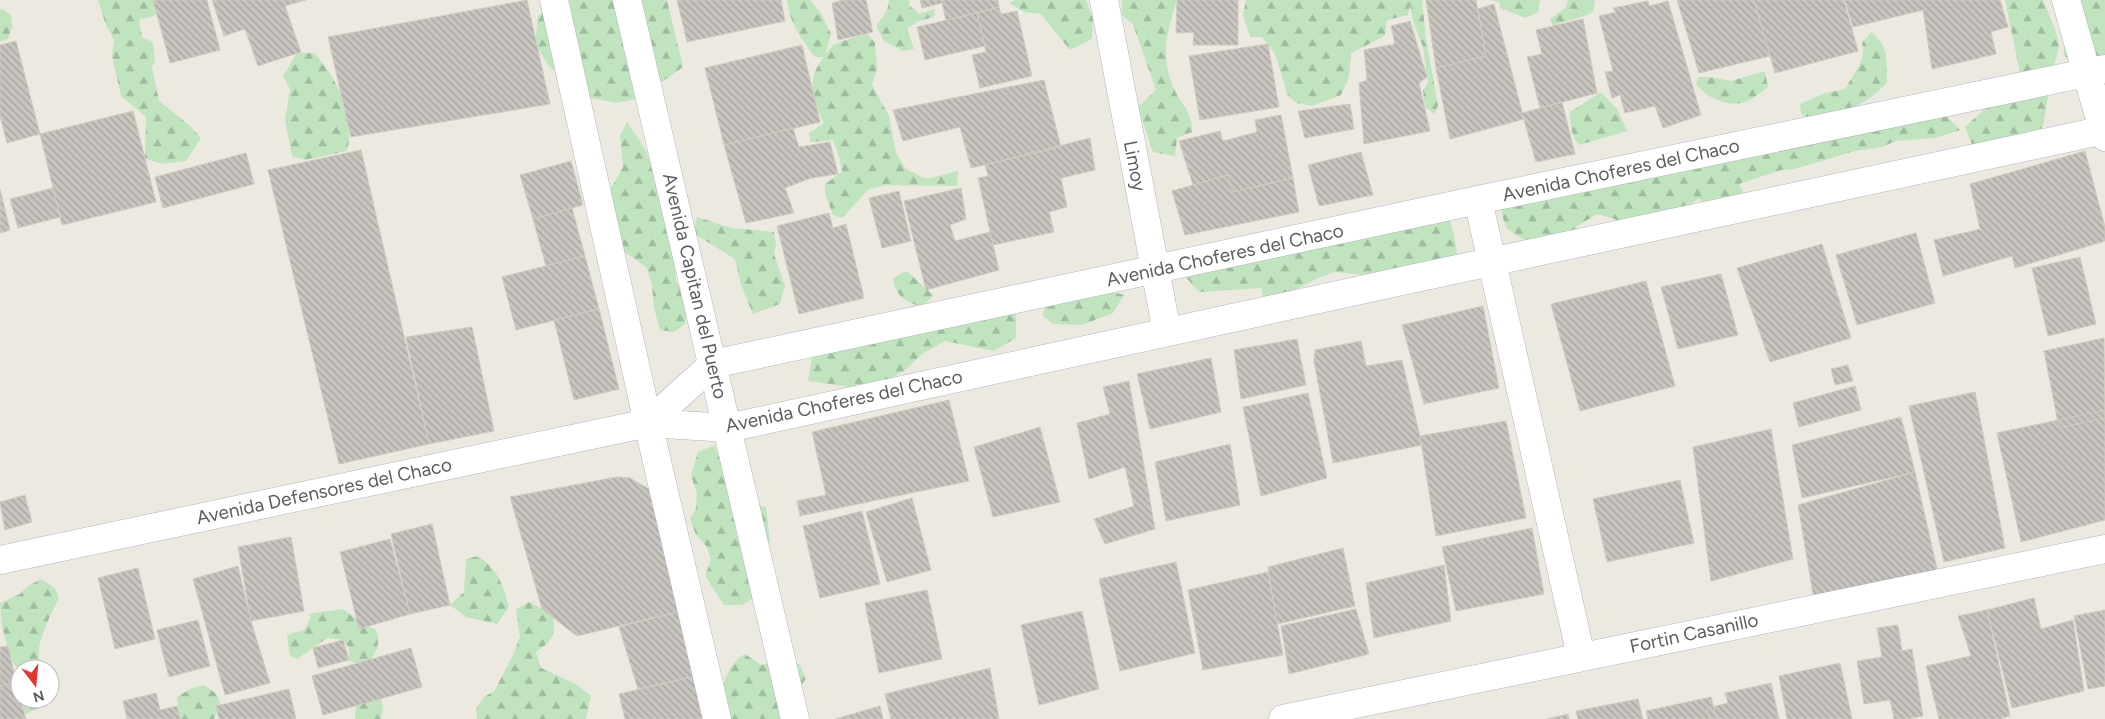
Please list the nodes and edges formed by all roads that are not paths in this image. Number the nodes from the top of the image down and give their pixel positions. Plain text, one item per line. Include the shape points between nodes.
1 (554, 0) edge
2 (627, 0) edge
3 (1104, 0) edge
4 (2066, 0) edge
5 (2096, 70) edge
6 (2104, 133) edge
7 (1478, 200) junction
8 (1492, 261) junction
9 (1154, 270) junction
10 (1167, 332) junction
11 (713, 364) junction
12 (648, 423) junction
13 (728, 428) junction
14 (2105, 549) edge
15 (0, 560) edge
16 (1581, 656) junction
17 (717, 719) edge
18 (795, 719) edge
19 (1283, 719) edge

1 - 12 street
2 - 11 street, Avenida Capitan del Puerto
3 - 9 street, Limoy
4 - 5 street
5 - 6 street
5 - 7 street, Avenida Choferes del Chaco
6 - 8 street, Avenida Choferes del Chaco
7 - 8 street
7 - 9 street, Avenida Choferes del Chaco
8 - 10 street, Avenida Choferes del Chaco
8 - 16 street
9 - 10 street, Limoy
9 - 11 street, Avenida Choferes del Chaco
10 - 13 street, Avenida Choferes del Chaco
11 - 12 street
11 - 13 street, Avenida Capitan del Puerto
12 - 13 street, Avenida Choferes del Chaco
12 - 15 street, Avenida Defensores del Chaco
12 - 17 street
13 - 18 street, Avenida Capitan del Puerto
14 - 16 street, Fortin Casanillo
16 - 19 street, Fortin Casanillo

